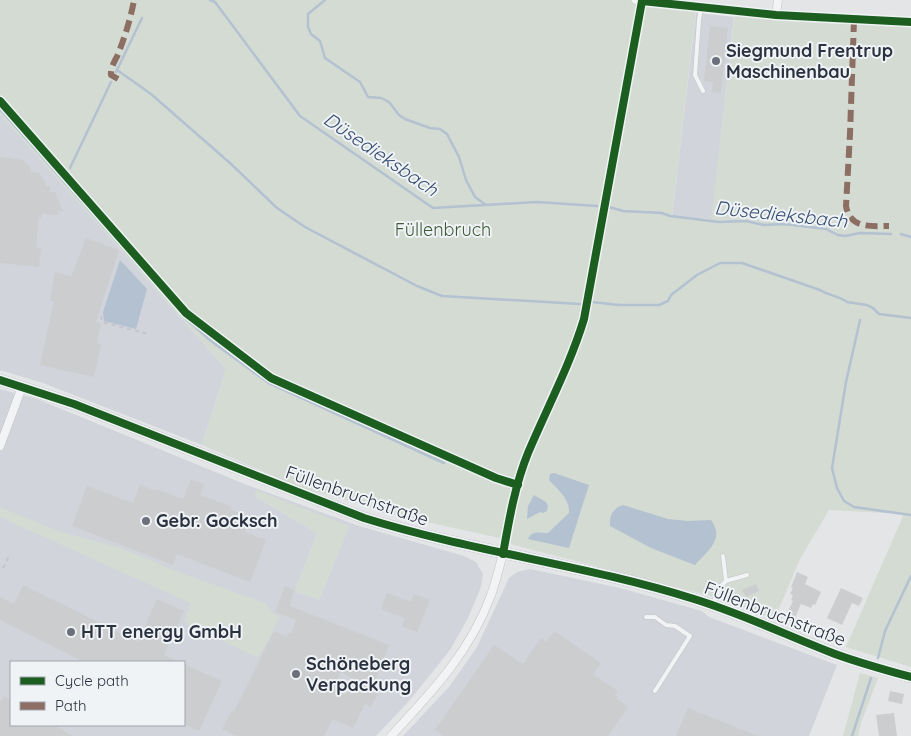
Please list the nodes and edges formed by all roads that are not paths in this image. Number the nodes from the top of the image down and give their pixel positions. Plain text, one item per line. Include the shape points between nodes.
1 (636, 0) edge
2 (778, 0) edge
3 (701, 7) junction
4 (776, 15) junction
5 (911, 22) edge
6 (703, 91) dead end
7 (0, 380) edge
8 (22, 387) junction
9 (0, 446) edge
10 (503, 554) junction
11 (723, 556) dead end
12 (747, 575) dead end
13 (726, 581) junction
14 (712, 605) junction
15 (646, 617) dead end
16 (911, 677) edge
17 (655, 691) dead end
18 (391, 736) edge

1 - 3 street
2 - 4 street
3 - 4 street
3 - 6 lane via 696,75
4 - 5 street
7 - 8 street, Füllenbruchstraße
8 - 9 street
8 - 10 street, Füllenbruchstraße via 74,404 364,518
10 - 14 street, Füllenbruchstraße via 612,576
10 - 18 street via 491,595 462,653
11 - 13 lane
12 - 13 lane
13 - 14 lane
14 - 16 street, Füllenbruchstraße via 866,665
15 - 17 lane via 655,617 690,636

